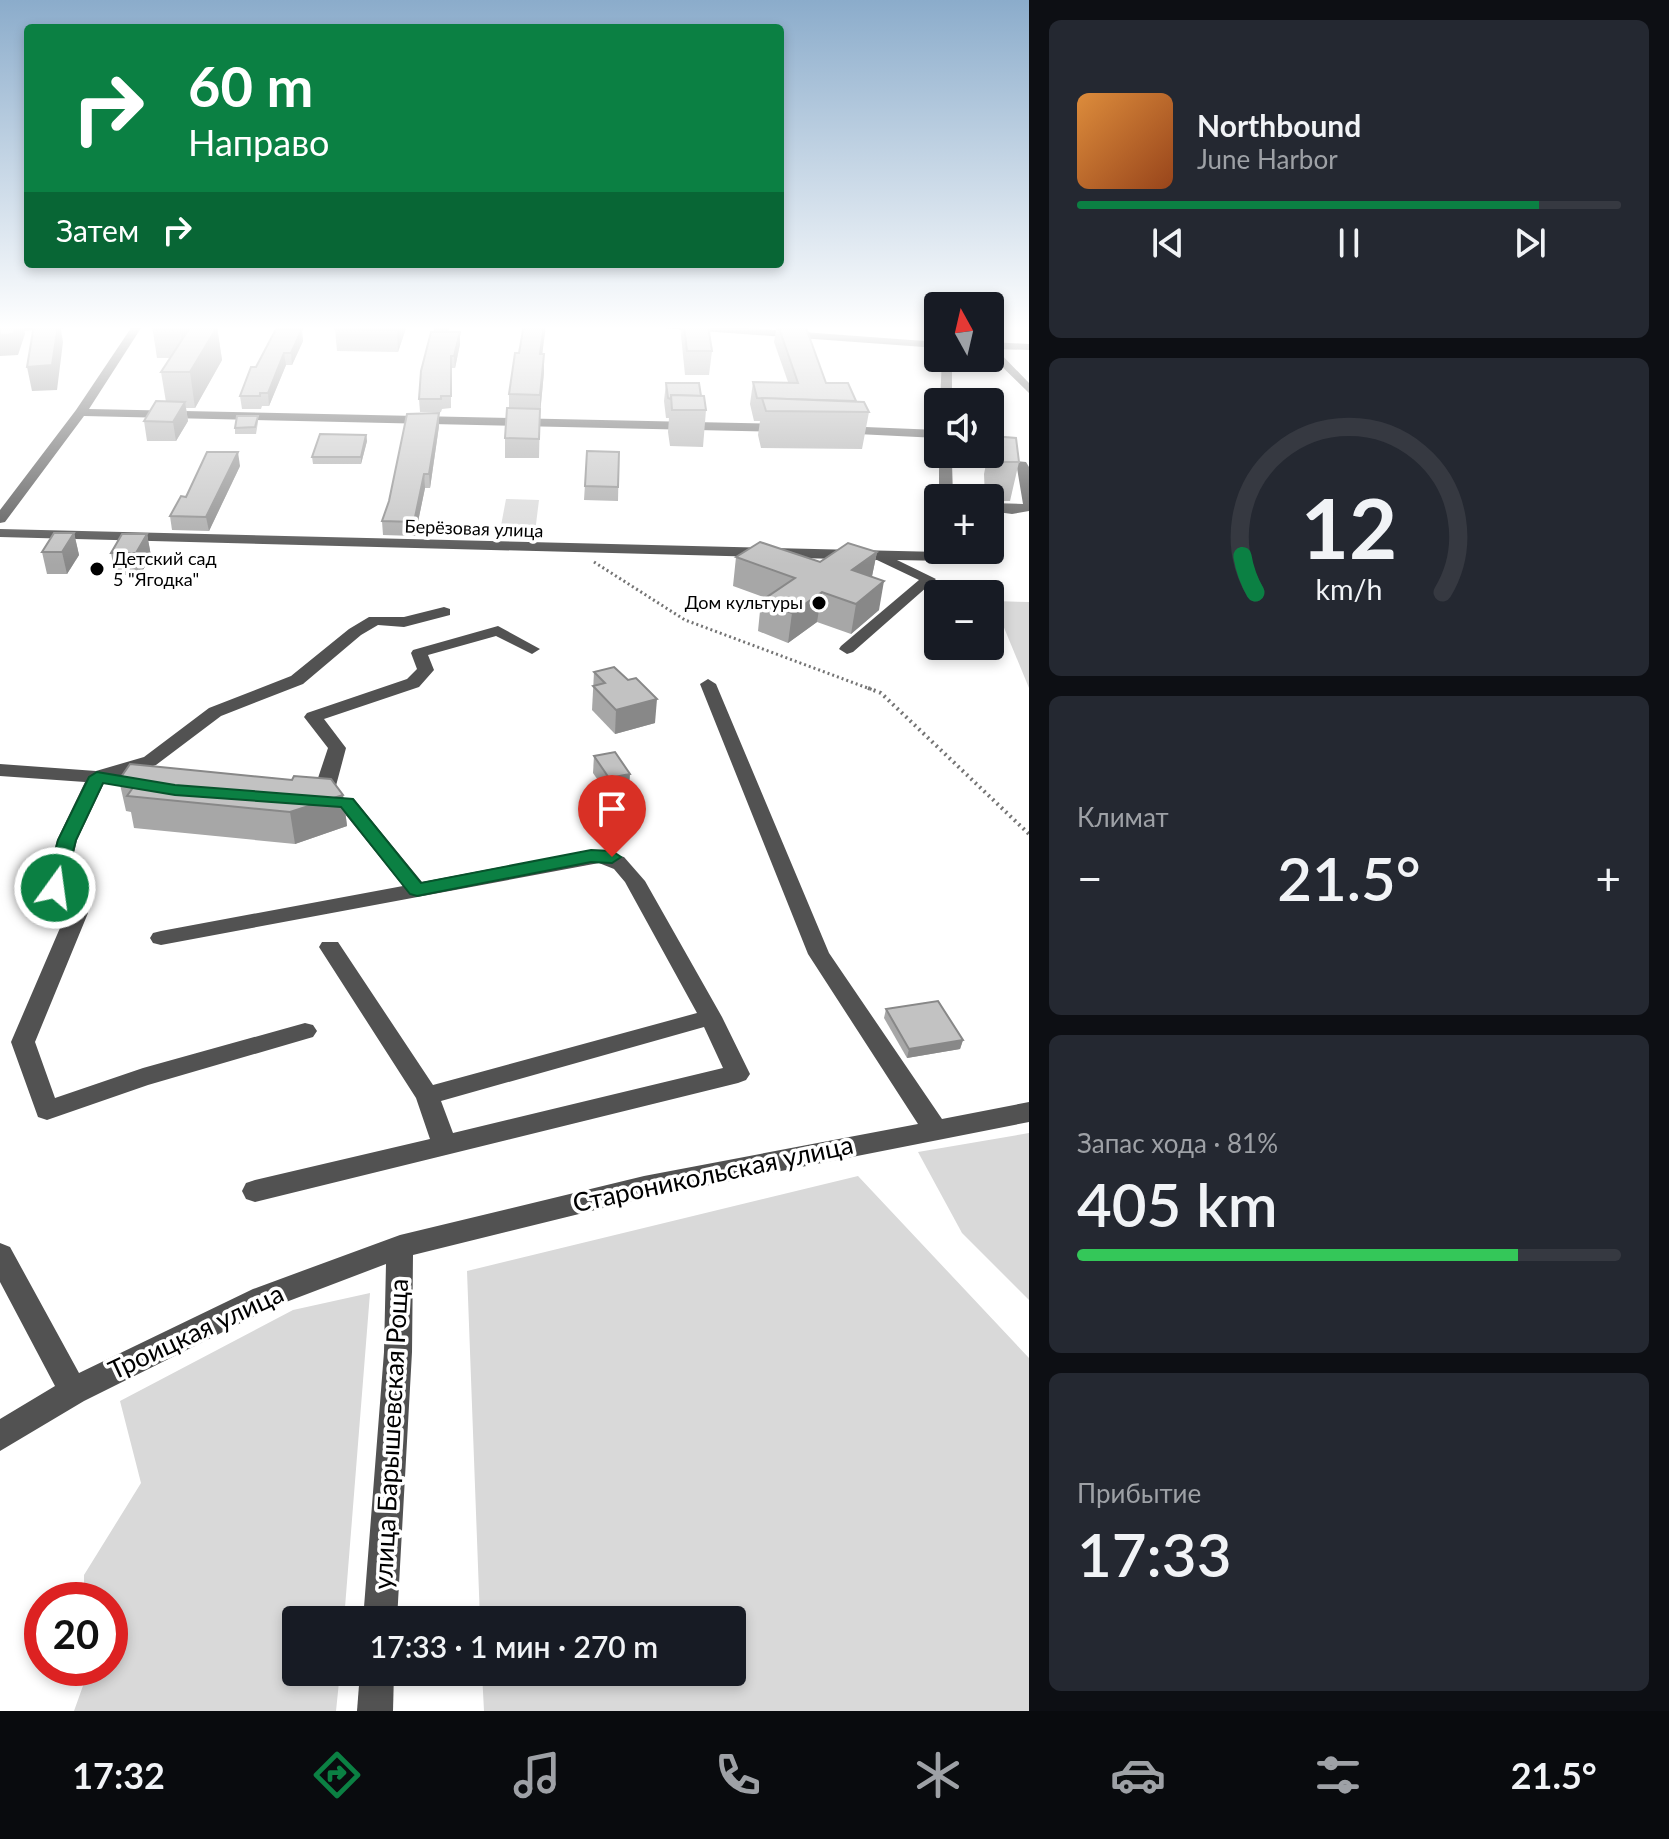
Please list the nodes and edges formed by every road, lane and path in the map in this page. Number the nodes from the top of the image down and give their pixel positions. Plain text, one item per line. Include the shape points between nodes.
1 (86, 405) edge
2 (81, 412) junction
3 (798, 429) edge
4 (829, 430) edge
5 (924, 433) edge
6 (1004, 463) edge
7 (1029, 505) edge
8 (1004, 509) edge
9 (0, 519) edge
10 (0, 533) edge
11 (574, 550) junction
12 (924, 555) edge
13 (872, 556) junction
14 (444, 612) dead end
15 (532, 649) dead end
16 (847, 649) dead end
17 (708, 684) dead end
18 (0, 770) edge
19 (97, 777) junction
20 (144, 785) edge
21 (1029, 834) edge
22 (417, 890) junction
23 (161, 938) dead end
24 (330, 947) dead end
25 (711, 1017) junction
26 (305, 1031) dead end
27 (427, 1096) junction
28 (1029, 1112) edge
29 (934, 1128) junction
30 (445, 1145) junction
31 (255, 1191) dead end
32 (400, 1247) junction
33 (0, 1255) edge
34 (73, 1391) junction
35 (0, 1436) edge
36 (381, 1606) edge
37 (376, 1686) edge
38 (375, 1711) edge

1 - 2 street
2 - 3 street
2 - 9 street
4 - 5 street
6 - 7 street via 1021,465 1025,471
7 - 8 street
10 - 11 street, Берёзовая улица
11 - 13 street, Берёзовая улица
11 - 21 path via 685,620 881,693
12 - 13 street, Берёзовая улица
13 - 16 street via 929,579
14 - 19 street via 404,622 375,620 297,680 215,712 150,761
15 - 22 street via 498,631 419,653 426,670 413,683 313,717 337,748 315,802 347,803
17 - 29 street via 819,954
18 - 19 street
19 - 20 street
19 - 26 street via 67,840 55,888 77,913 23,1042 47,1110
22 - 23 street
22 - 25 street via 591,856 612,857 635,881
24 - 27 street
25 - 27 street
25 - 30 street via 738,1074
27 - 30 street
28 - 29 street, Староникольская улица
29 - 32 street, Староникольская улица via 644,1187
30 - 31 street
32 - 34 street, Троицкая улица via 263,1298
32 - 36 street, улица Барышевская Роща
33 - 34 street
34 - 35 street, Троицкая улица
37 - 38 street

